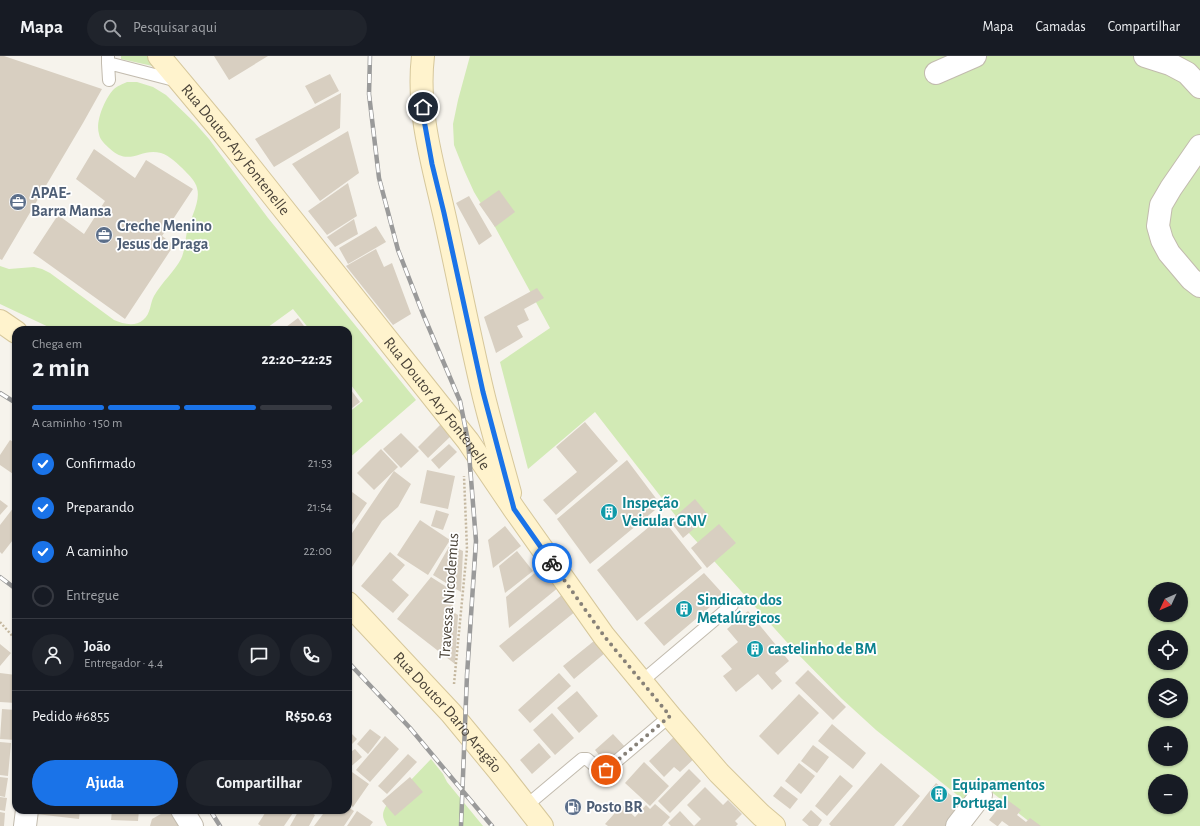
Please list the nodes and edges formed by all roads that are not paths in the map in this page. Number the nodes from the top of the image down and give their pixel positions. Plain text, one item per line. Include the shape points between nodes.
1 (159, 56) edge
2 (423, 56) edge
3 (975, 56) edge
4 (1145, 56) edge
5 (108, 60) edge
6 (936, 73) dead end
7 (108, 80) dead end
8 (182, 82) junction
9 (1200, 87) edge
10 (1200, 146) edge
11 (1200, 286) edge
12 (0, 321) edge
13 (12, 329) edge
14 (514, 509) junction
15 (732, 605) dead end
16 (352, 607) edge
17 (641, 682) junction
18 (670, 716) junction
19 (981, 795) dead end
20 (526, 806) junction
21 (26, 814) edge
22 (184, 814) edge
23 (25, 826) edge
24 (192, 826) edge
25 (542, 826) edge
26 (774, 826) edge
27 (957, 826) edge

1 - 8 main road, Rua Doutor Ary Fontenelle
2 - 14 main road via 424,120 432,164 483,392
3 - 6 street
4 - 9 street via 1187,73
5 - 7 lane
5 - 8 lane
8 - 14 main road, Rua Doutor Ary Fontenelle via 468,441
10 - 11 street via 1161,205 1158,226 1169,253
12 - 13 main road
14 - 17 main road, Rua Doutor Ary Fontenelle via 604,636
15 - 17 lane
16 - 20 main road, Rua Doutor Dario Aragão via 451,713
17 - 18 main road, Rua Doutor Ary Fontenelle
18 - 20 lane via 605,771 600,771 587,758 582,759
18 - 26 main road, Rua Doutor Ary Fontenelle via 719,773
19 - 27 street
20 - 25 main road, Rua Doutor Dario Aragão
21 - 23 street
22 - 24 street

